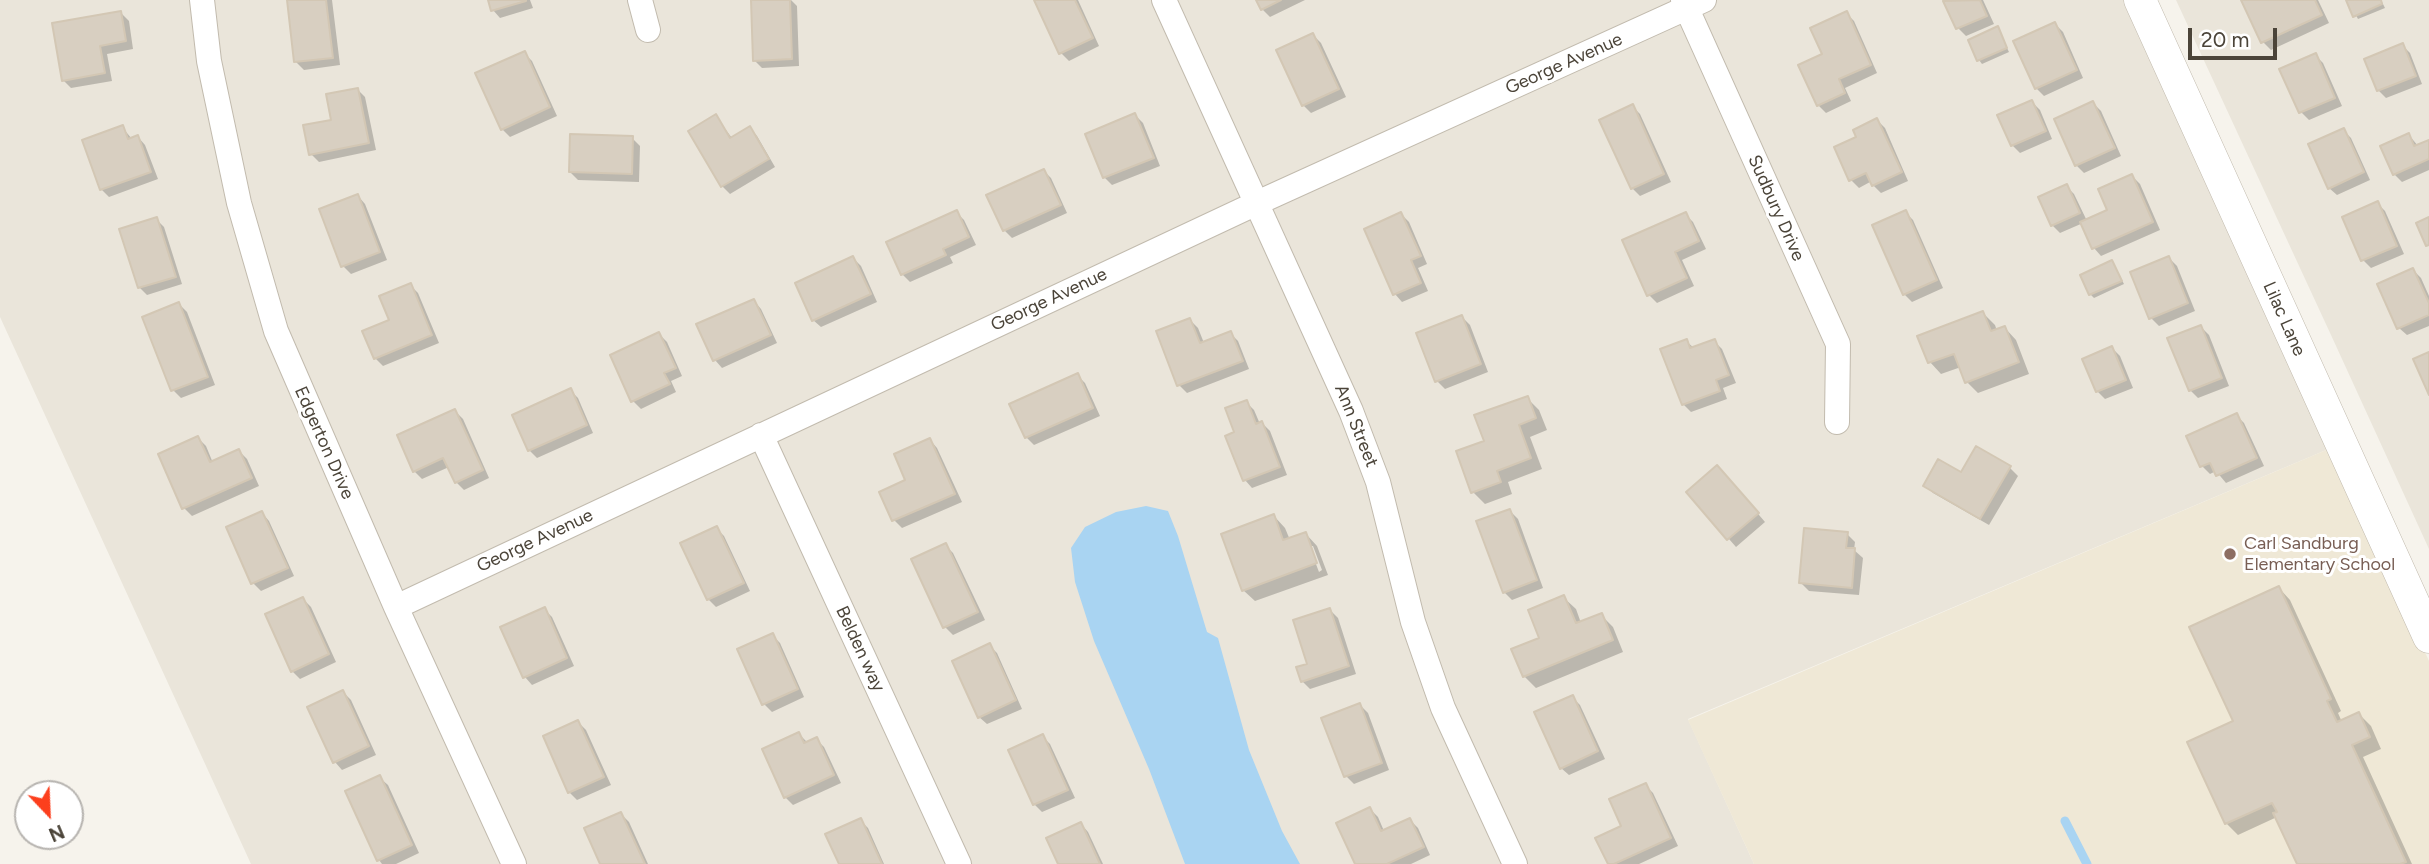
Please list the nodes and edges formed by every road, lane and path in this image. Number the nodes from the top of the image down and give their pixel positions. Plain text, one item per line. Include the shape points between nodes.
1 (202, 0) edge
2 (640, 0) edge
3 (1164, 0) edge
4 (2140, 0) edge
5 (1691, 3) edge
6 (648, 30) dead end
7 (1256, 204) junction
8 (1837, 422) dead end
9 (761, 435) junction
10 (396, 607) junction
11 (2429, 637) edge
12 (514, 864) edge
13 (959, 864) edge
14 (1516, 864) edge

1 - 10 street, Edgerton Drive via 209,61 239,203 276,331
2 - 6 street
3 - 7 street, Ann Street
4 - 11 street, Lilac Lane
5 - 7 street, George Avenue
5 - 8 street, Sudbury Drive via 1838,344
7 - 9 street, George Avenue
7 - 14 street, Ann Street via 1351,411 1378,482 1413,622 1443,708
9 - 10 street, George Avenue
9 - 13 street, Belden way
10 - 12 street, Edgerton Drive

